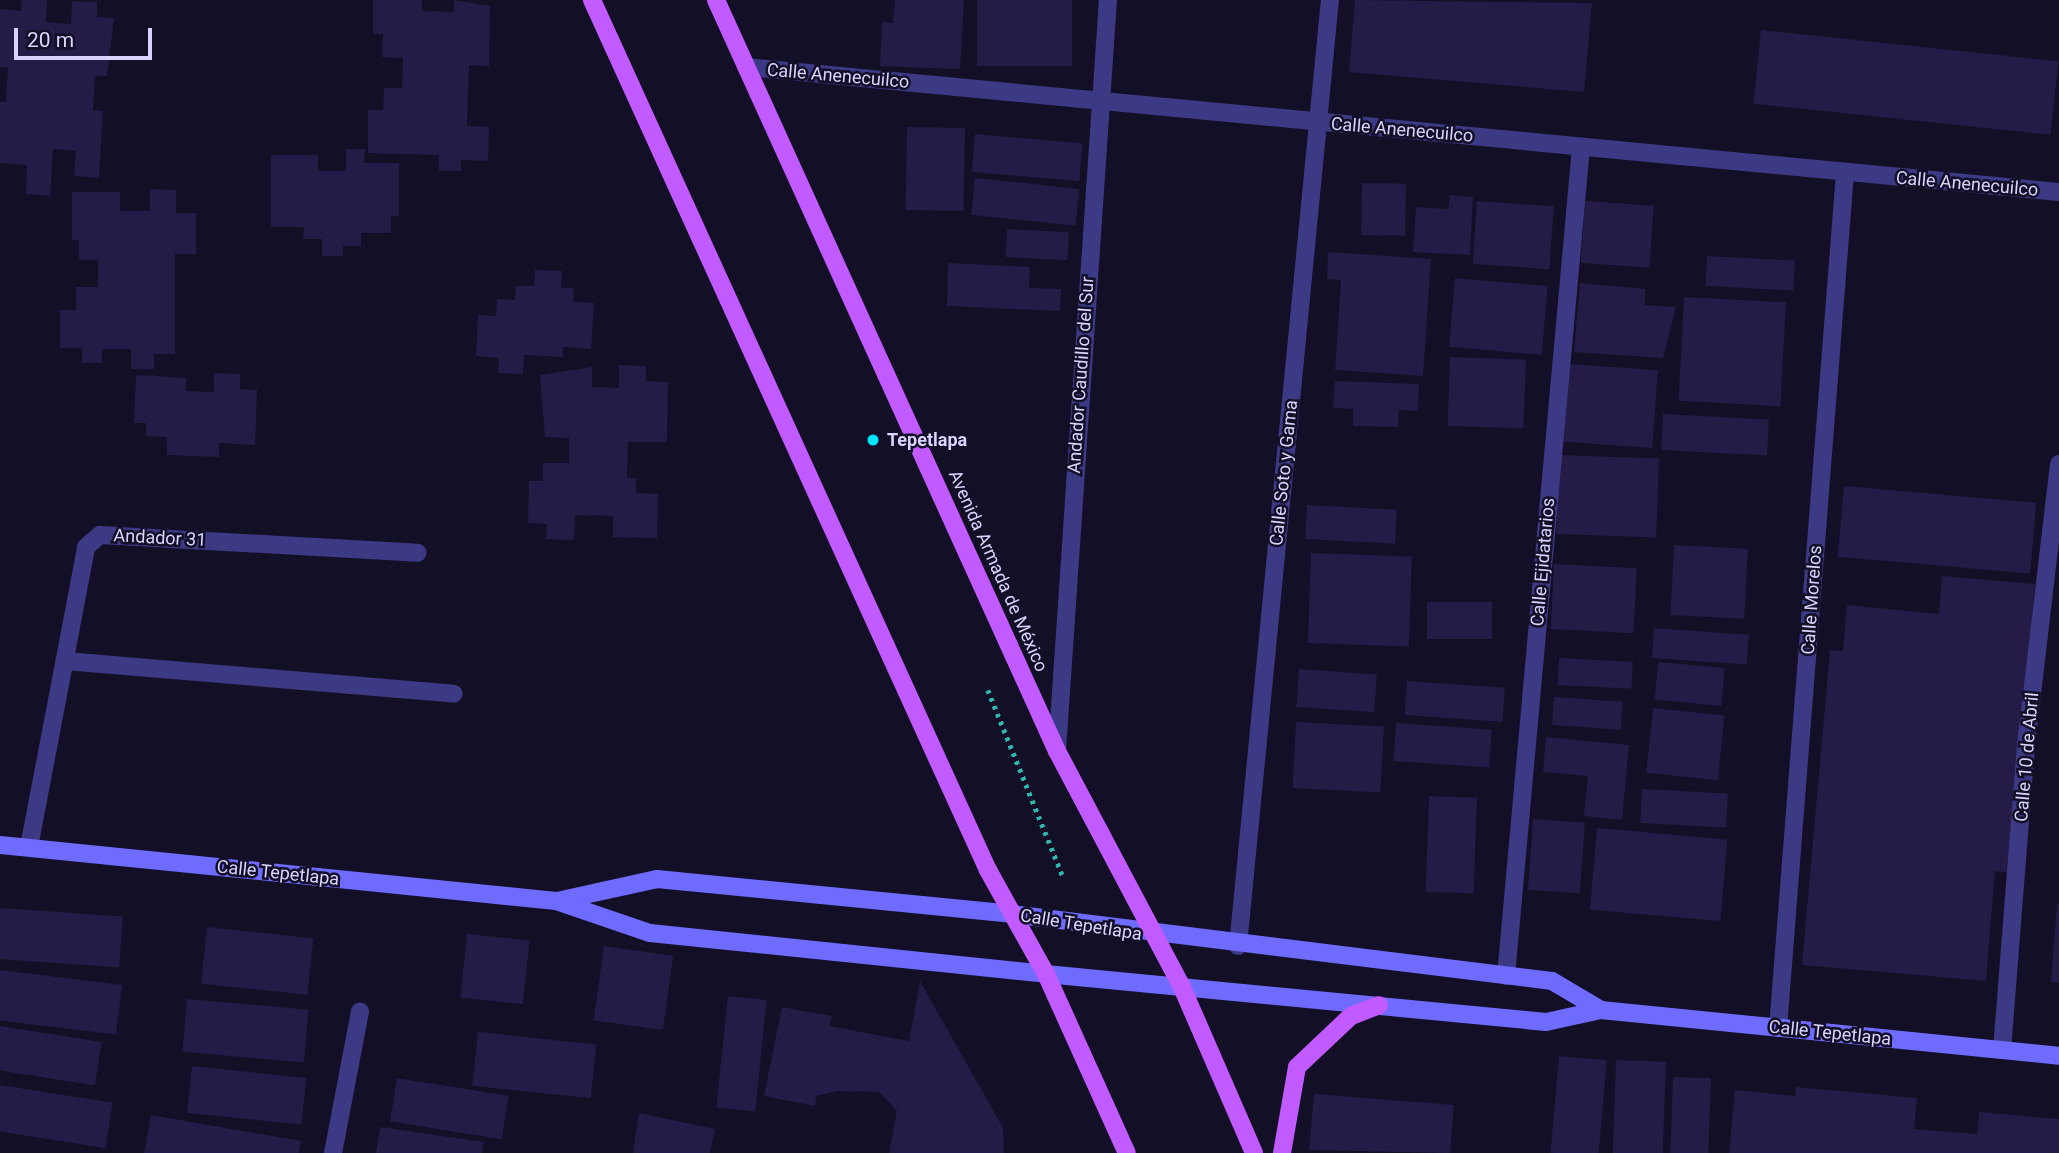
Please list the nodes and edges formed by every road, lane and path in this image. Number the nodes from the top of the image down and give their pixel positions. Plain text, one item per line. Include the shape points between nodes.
1 (592, 0) edge
2 (716, 0) edge
3 (1108, 0) edge
4 (1330, 0) edge
5 (746, 67) junction
6 (1098, 101) junction
7 (1319, 122) junction
8 (1581, 147) junction
9 (1845, 172) junction
10 (2059, 192) edge
11 (2059, 465) edge
12 (417, 553) dead end
13 (65, 661) junction
14 (988, 690) dead end
15 (454, 694) dead end
16 (1057, 751) junction
17 (0, 845) edge
18 (29, 847) junction
19 (1063, 877) dead end
20 (555, 901) junction
21 (1011, 914) junction
22 (1155, 936) junction
23 (1238, 946) junction
24 (1046, 974) junction
25 (1506, 976) junction
26 (1181, 985) junction
27 (1379, 1005) junction
28 (1601, 1010) junction
29 (360, 1012) dead end
30 (1778, 1028) junction
31 (2002, 1050) junction
32 (2059, 1056) edge
33 (333, 1153) edge
34 (1127, 1153) edge
35 (1254, 1153) edge
36 (1282, 1153) edge

1 - 21 main road
2 - 5 main road, Avenida Armada de México
3 - 6 street, Andador Caudillo del Sur
4 - 7 street, Calle Soto y Gama
5 - 6 street, Calle Anenecuilco
5 - 16 main road, Avenida Armada de México
6 - 7 street, Calle Anenecuilco
6 - 16 street, Andador Caudillo del Sur
7 - 8 street, Calle Anenecuilco
7 - 23 street, Calle Soto y Gama
8 - 9 street, Calle Anenecuilco
8 - 25 street, Calle Ejidatarios
9 - 10 street, Calle Anenecuilco
9 - 30 street, Calle Morelos
11 - 31 street, Calle 10 de Abril via 2026,745
12 - 13 street, Andador 31 via 100,535 86,547
13 - 15 street
13 - 18 street, Andador 31
14 - 19 path
16 - 22 main road, Avenida Armada de México
17 - 18 street, Calle Tepetlapa
18 - 20 street, Calle Tepetlapa
20 - 21 street, Calle Tepetlapa via 657,879
20 - 24 street, Calle Tepetlapa via 650,933
21 - 22 street, Calle Tepetlapa
21 - 24 main road
22 - 23 street, Calle Tepetlapa
22 - 26 main road, Avenida Armada de México
23 - 25 street, Calle Tepetlapa
24 - 26 street, Calle Tepetlapa
24 - 34 main road
25 - 28 street, Calle Tepetlapa via 1552,981
26 - 27 street, Calle Tepetlapa
26 - 35 main road, Avenida Armada de México
27 - 28 street, Calle Tepetlapa via 1546,1022
27 - 36 main road via 1350,1016 1297,1067
28 - 30 street, Calle Tepetlapa
29 - 33 street
30 - 31 street, Calle Tepetlapa
31 - 32 street, Calle Tepetlapa

